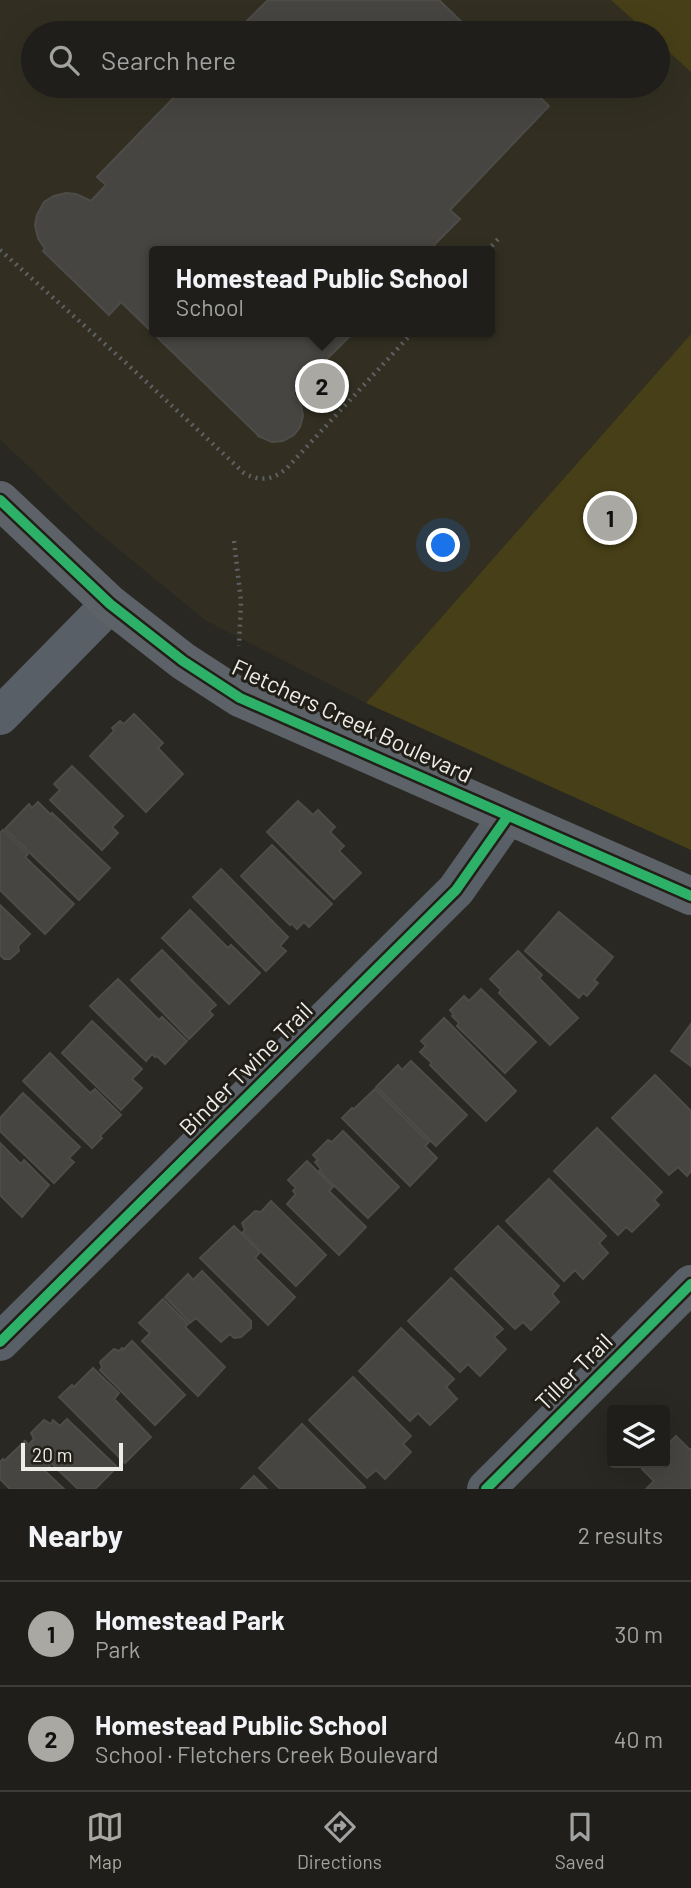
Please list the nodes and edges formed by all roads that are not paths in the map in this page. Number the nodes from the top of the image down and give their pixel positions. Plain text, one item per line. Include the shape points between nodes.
1 (0, 500) edge
2 (110, 604) junction
3 (0, 716) edge
4 (508, 816) junction
5 (691, 896) edge
6 (691, 1284) edge
7 (0, 1342) edge
8 (486, 1489) edge

1 - 2 street, Fletchers Creek Boulevard
2 - 3 street
2 - 4 street, Fletchers Creek Boulevard via 240,698
4 - 5 street, Fletchers Creek Boulevard
4 - 7 street, Binder Twine Trail via 456,890
6 - 8 street, Tiller Trail

